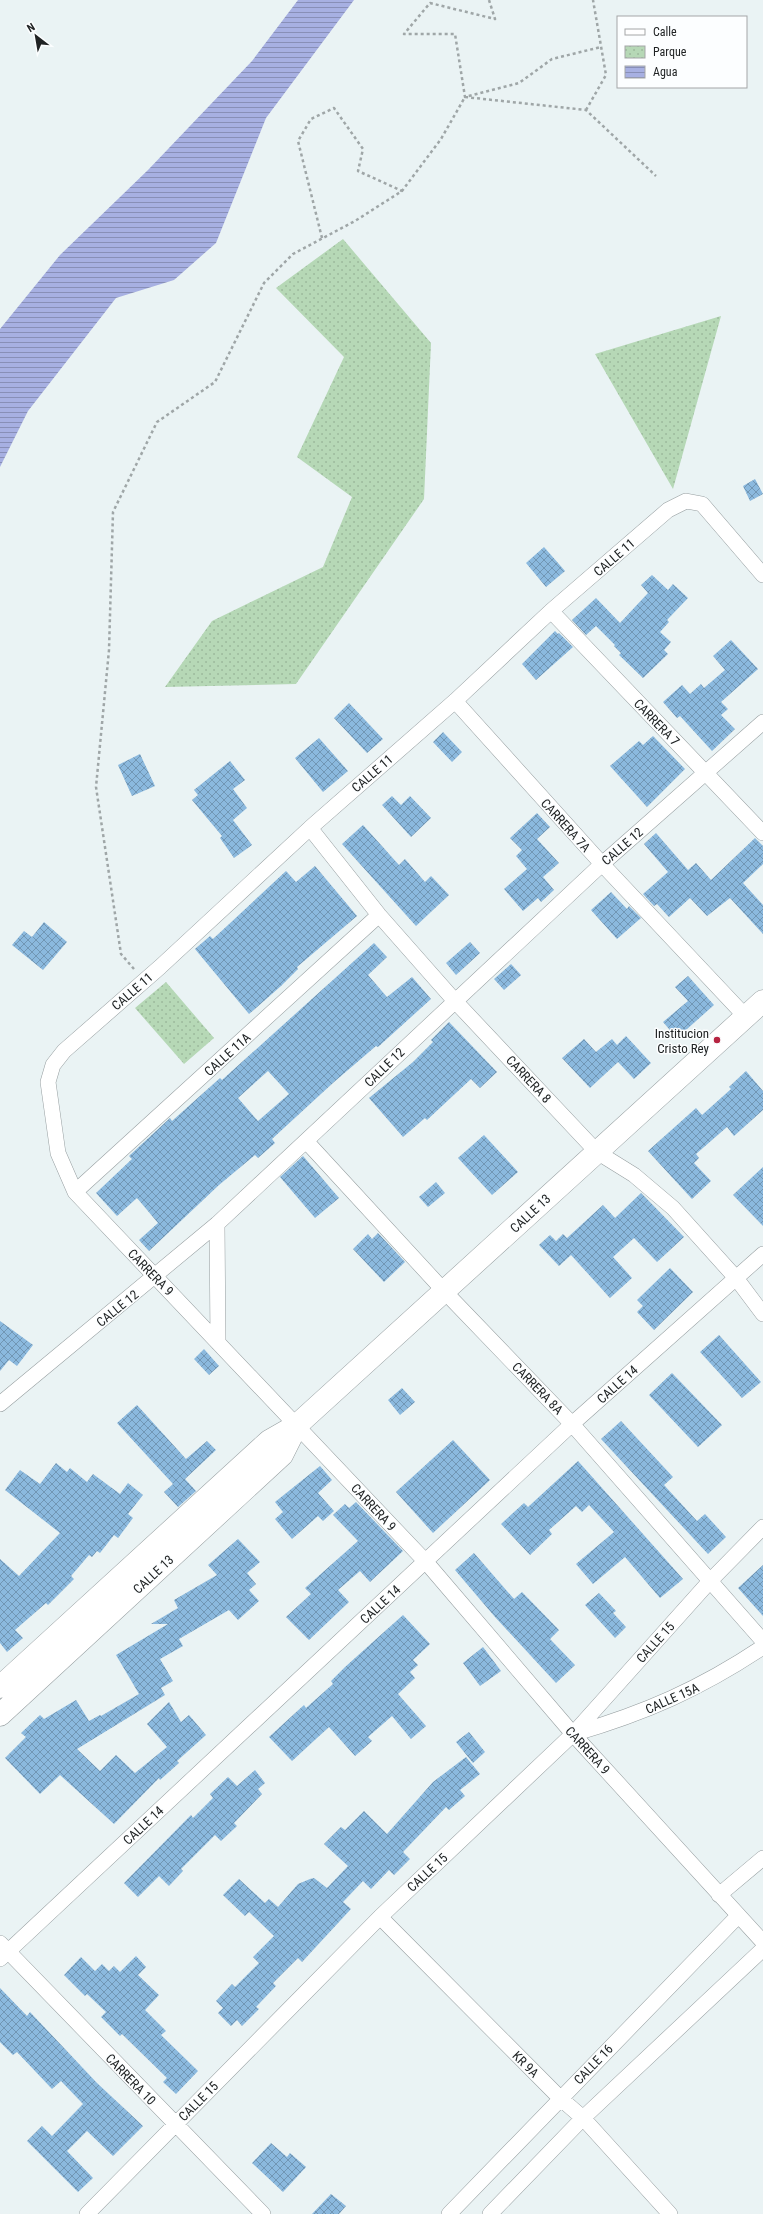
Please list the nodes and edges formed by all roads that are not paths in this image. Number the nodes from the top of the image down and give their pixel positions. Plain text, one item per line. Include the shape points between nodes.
1 (763, 575) edge
2 (552, 611) junction
3 (455, 701) junction
4 (763, 722) edge
5 (706, 773) junction
6 (310, 828) junction
7 (763, 833) edge
8 (602, 864) junction
9 (379, 915) junction
10 (454, 1000) junction
11 (763, 1001) edge
12 (746, 1017) junction
13 (64, 1052) joint
14 (306, 1141) junction
15 (597, 1152) junction
16 (75, 1192) junction
17 (217, 1224) junction
18 (763, 1254) edge
19 (155, 1276) junction
20 (736, 1278) junction
21 (445, 1292) junction
22 (763, 1314) edge
23 (218, 1343) junction
24 (0, 1404) edge
25 (572, 1424) junction
26 (297, 1425) junction
27 (763, 1527) edge
28 (426, 1562) junction
29 (710, 1581) junction
30 (763, 1641) edge
31 (763, 1647) edge
32 (0, 1687) edge
33 (0, 1715) edge
34 (573, 1734) junction
35 (763, 1858) edge
36 (719, 1896) junction
37 (380, 1916) junction
38 (738, 1916) junction
39 (763, 1942) edge
40 (763, 1949) edge
41 (3, 1951) edge
42 (560, 2098) junction
43 (583, 2118) junction
44 (175, 2125) junction
45 (87, 2214) edge
46 (263, 2214) edge
47 (449, 2214) edge
48 (490, 2214) edge
49 (670, 2214) edge

1 - 2 street, CALLE 11 via 702,504 686,501 668,510
2 - 3 street, CALLE 11
2 - 5 street, CARRERA 7
3 - 6 street, CALLE 11
3 - 8 street, CARRERA 7A
4 - 5 street, CALLE 12
5 - 7 street, CARRERA 7
5 - 8 street, CALLE 12
6 - 9 street, CARRERA 8
6 - 13 street, CALLE 11
8 - 10 street, CALLE 12
8 - 12 street, CARRERA 7A
9 - 10 street, CARRERA 8
9 - 16 street, CALLE 11A
10 - 14 street, CALLE 12
10 - 15 street, CARRERA 8
11 - 12 highway, CALLE 13
12 - 15 highway, CALLE 13
13 - 16 street, CARRERA 9 via 53,1065 48,1082 58,1153
14 - 17 street, CALLE 12
14 - 21 street, CARRERA 8A
15 - 20 street, CARRERA 8 via 634,1175 673,1208
15 - 21 highway, CALLE 13
16 - 19 street, CARRERA 9
17 - 19 street, CALLE 12
17 - 23 street
18 - 20 street, CALLE 14
19 - 23 street, CARRERA 9
19 - 24 street, CALLE 12
20 - 22 street, CARRERA 8
20 - 25 street, CALLE 14
21 - 25 street, CARRERA 8A
21 - 26 highway, CALLE 13
23 - 26 street, CARRERA 9
25 - 28 street, CALLE 14
25 - 29 street, CARRERA 8A
26 - 28 street, CARRERA 9
26 - 32 highway, CALLE 13 via 269,1441
26 - 33 highway, CALLE 13 via 282,1455
27 - 29 street, CALLE 15
28 - 34 street, CARRERA 9
28 - 41 street, CALLE 14
29 - 30 street, CARRERA 8A
29 - 34 street, CALLE 15
31 - 34 street, CALLE 15A via 693,1690 623,1720
34 - 36 street, CARRERA 9
34 - 37 street, CALLE 15
35 - 36 street
36 - 38 street, CARRERA 9
37 - 42 street, KR 9A
37 - 44 street, CALLE 15
38 - 39 street, CARRERA 9
38 - 42 street, CALLE 16
40 - 43 street
41 - 44 street, CARRERA 10
42 - 43 street, KR 9A
42 - 47 street, CALLE 16
43 - 48 street
43 - 49 street, KR 9A
44 - 45 street, CALLE 15
44 - 46 street, CARRERA 10

